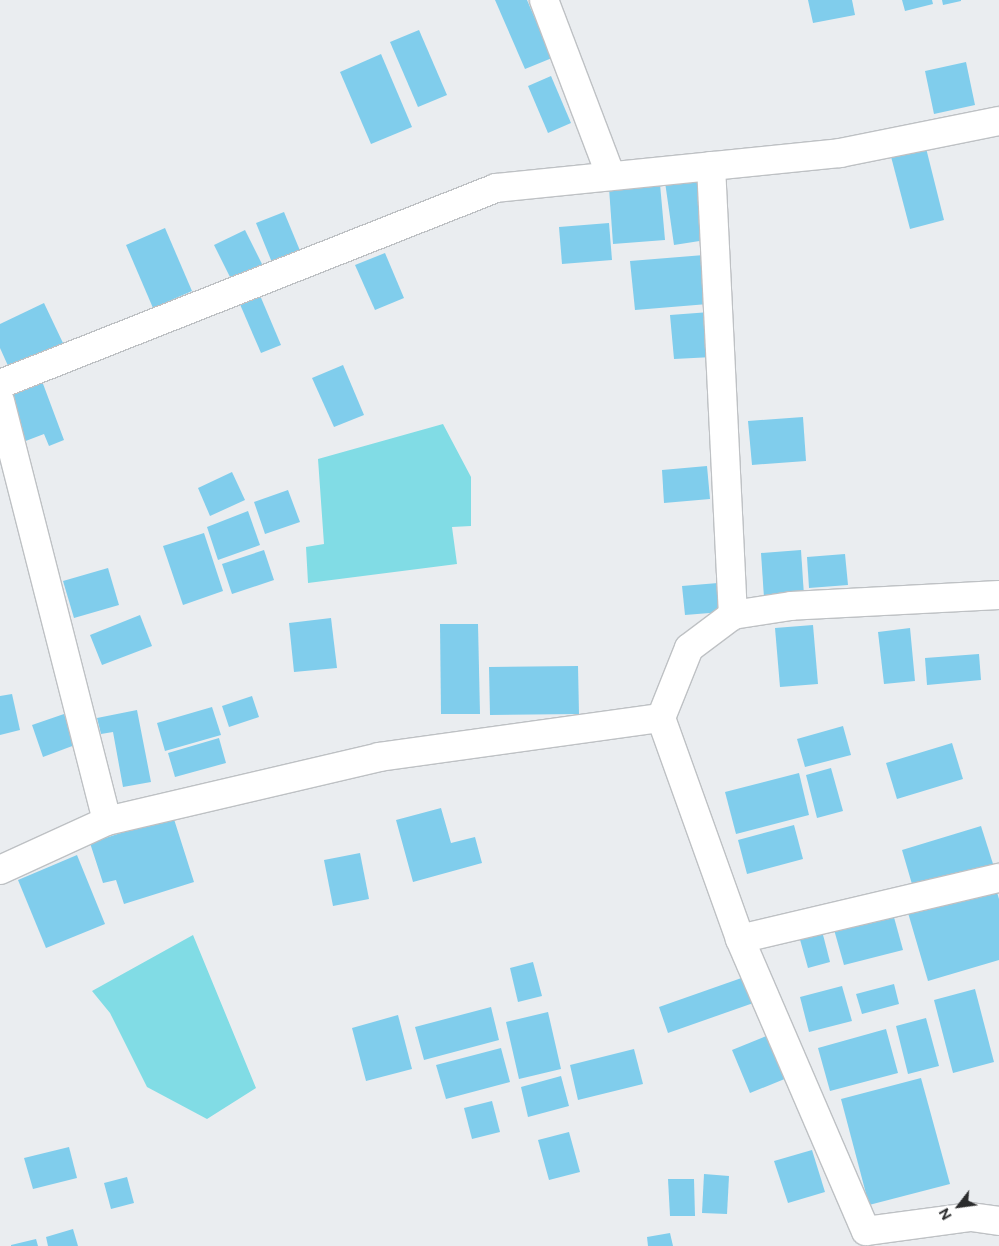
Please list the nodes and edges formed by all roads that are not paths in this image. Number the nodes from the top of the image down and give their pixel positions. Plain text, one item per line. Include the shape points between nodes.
1 (544, 0) edge
2 (999, 121) edge
3 (711, 166) junction
4 (611, 176) junction
5 (0, 384) edge
6 (0, 401) edge
7 (999, 595) edge
8 (733, 616) junction
9 (661, 718) junction
10 (107, 821) junction
11 (0, 870) edge
12 (999, 878) edge
13 (740, 939) junction
14 (999, 1221) edge
15 (860, 1238) edge

1 - 4 street
2 - 3 street via 840,153
3 - 4 street
3 - 8 street
4 - 5 street via 496,188
6 - 10 street
7 - 8 street via 791,606
8 - 9 street via 689,648
9 - 10 street via 379,757
9 - 13 street
10 - 11 street
12 - 13 street
13 - 15 street
14 - 15 street via 971,1217

